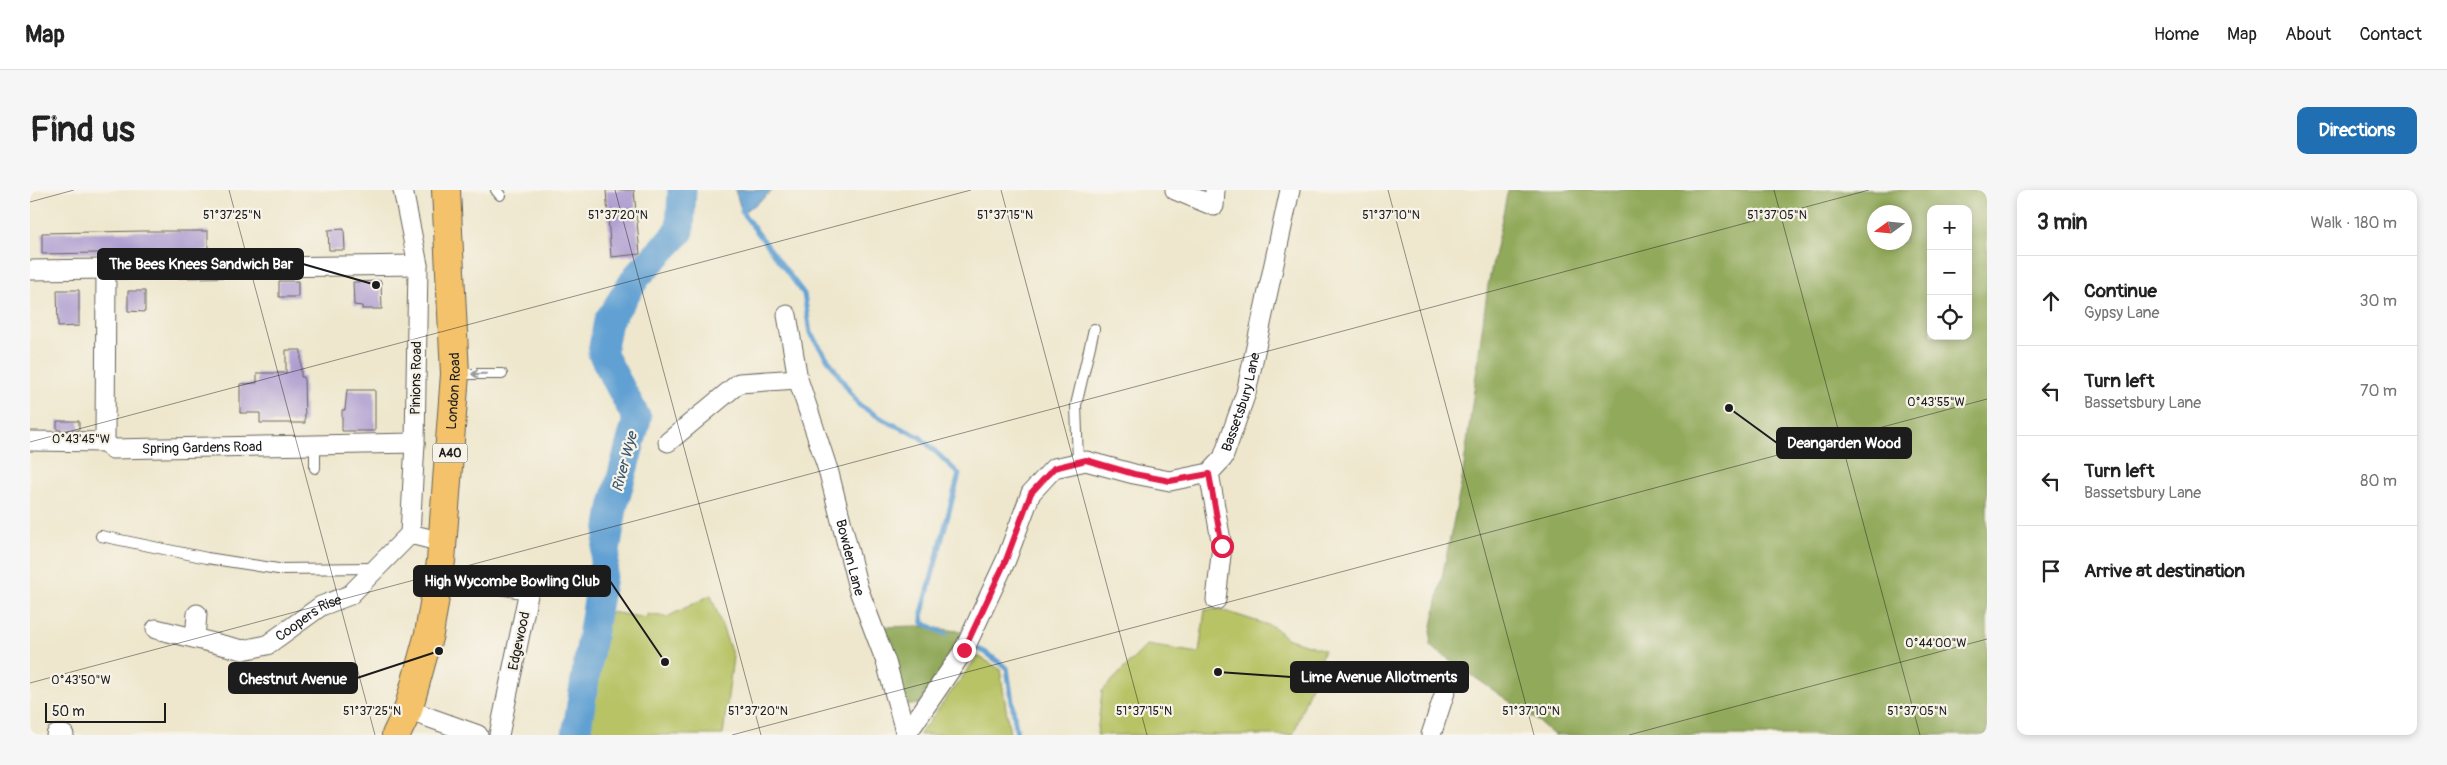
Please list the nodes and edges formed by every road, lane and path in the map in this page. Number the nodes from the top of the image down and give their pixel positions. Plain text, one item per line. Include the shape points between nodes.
1 (403, 190) edge
2 (446, 190) edge
3 (1176, 190) edge
4 (1215, 190) edge
5 (1290, 190) edge
6 (418, 265) junction
7 (30, 270) edge
8 (106, 271) junction
9 (787, 314) dead end
10 (1094, 329) dead end
11 (455, 374) junction
12 (502, 374) dead end
13 (798, 380) junction
14 (30, 441) edge
15 (105, 442) junction
16 (668, 442) dead end
17 (415, 443) junction
18 (315, 445) junction
19 (1078, 462) junction
20 (315, 468) dead end
21 (1209, 474) junction
22 (410, 534) junction
23 (101, 536) dead end
24 (442, 542) junction
25 (374, 568) junction
26 (487, 582) dead end
27 (1216, 600) dead end
28 (197, 614) dead end
29 (156, 628) dead end
30 (195, 638) junction
31 (1448, 683) dead end
32 (408, 710) junction
33 (56, 734) edge
34 (64, 735) edge
35 (396, 735) edge
36 (478, 735) edge
37 (499, 735) edge
38 (906, 735) edge
39 (1431, 735) edge

1 - 6 street, Pinions Road
2 - 11 main road, London Road / A40
3 - 4 street via 1214,206
5 - 21 street, Bassetsbury Lane via 1246,393 1223,458
6 - 8 street
6 - 17 street, Pinions Road
7 - 8 street
8 - 15 street
9 - 13 street, Bowden Lane
10 - 19 lane via 1076,405
12 -> 11 lane
11 - 24 main road, London Road / A40
13 - 16 street via 739,383
13 - 38 street, Bowden Lane via 829,473 858,588 886,662
14 - 15 street, Spring Gardens Road
15 - 18 street, Spring Gardens Road via 112,449
17 - 18 street, Spring Gardens Road
17 - 22 street, Pinions Road
18 - 20 lane
19 - 21 street via 1086,460 1170,481
19 - 38 street via 1054,468 1031,493 1006,560 964,650
21 - 27 street via 1222,546
22 - 24 street
22 - 25 street, Coopers Rise
23 - 25 lane via 278,569
24 - 32 main road, London Road / A40 via 429,634
25 - 30 street, Coopers Rise via 350,595 321,606 267,645 243,650
26 - 37 street, Edgewood via 530,590
28 - 30 street
29 - 30 street, Coopers Rise
31 - 39 street
32 - 35 main road, London Road / A40
32 - 36 street
33 - 34 street

